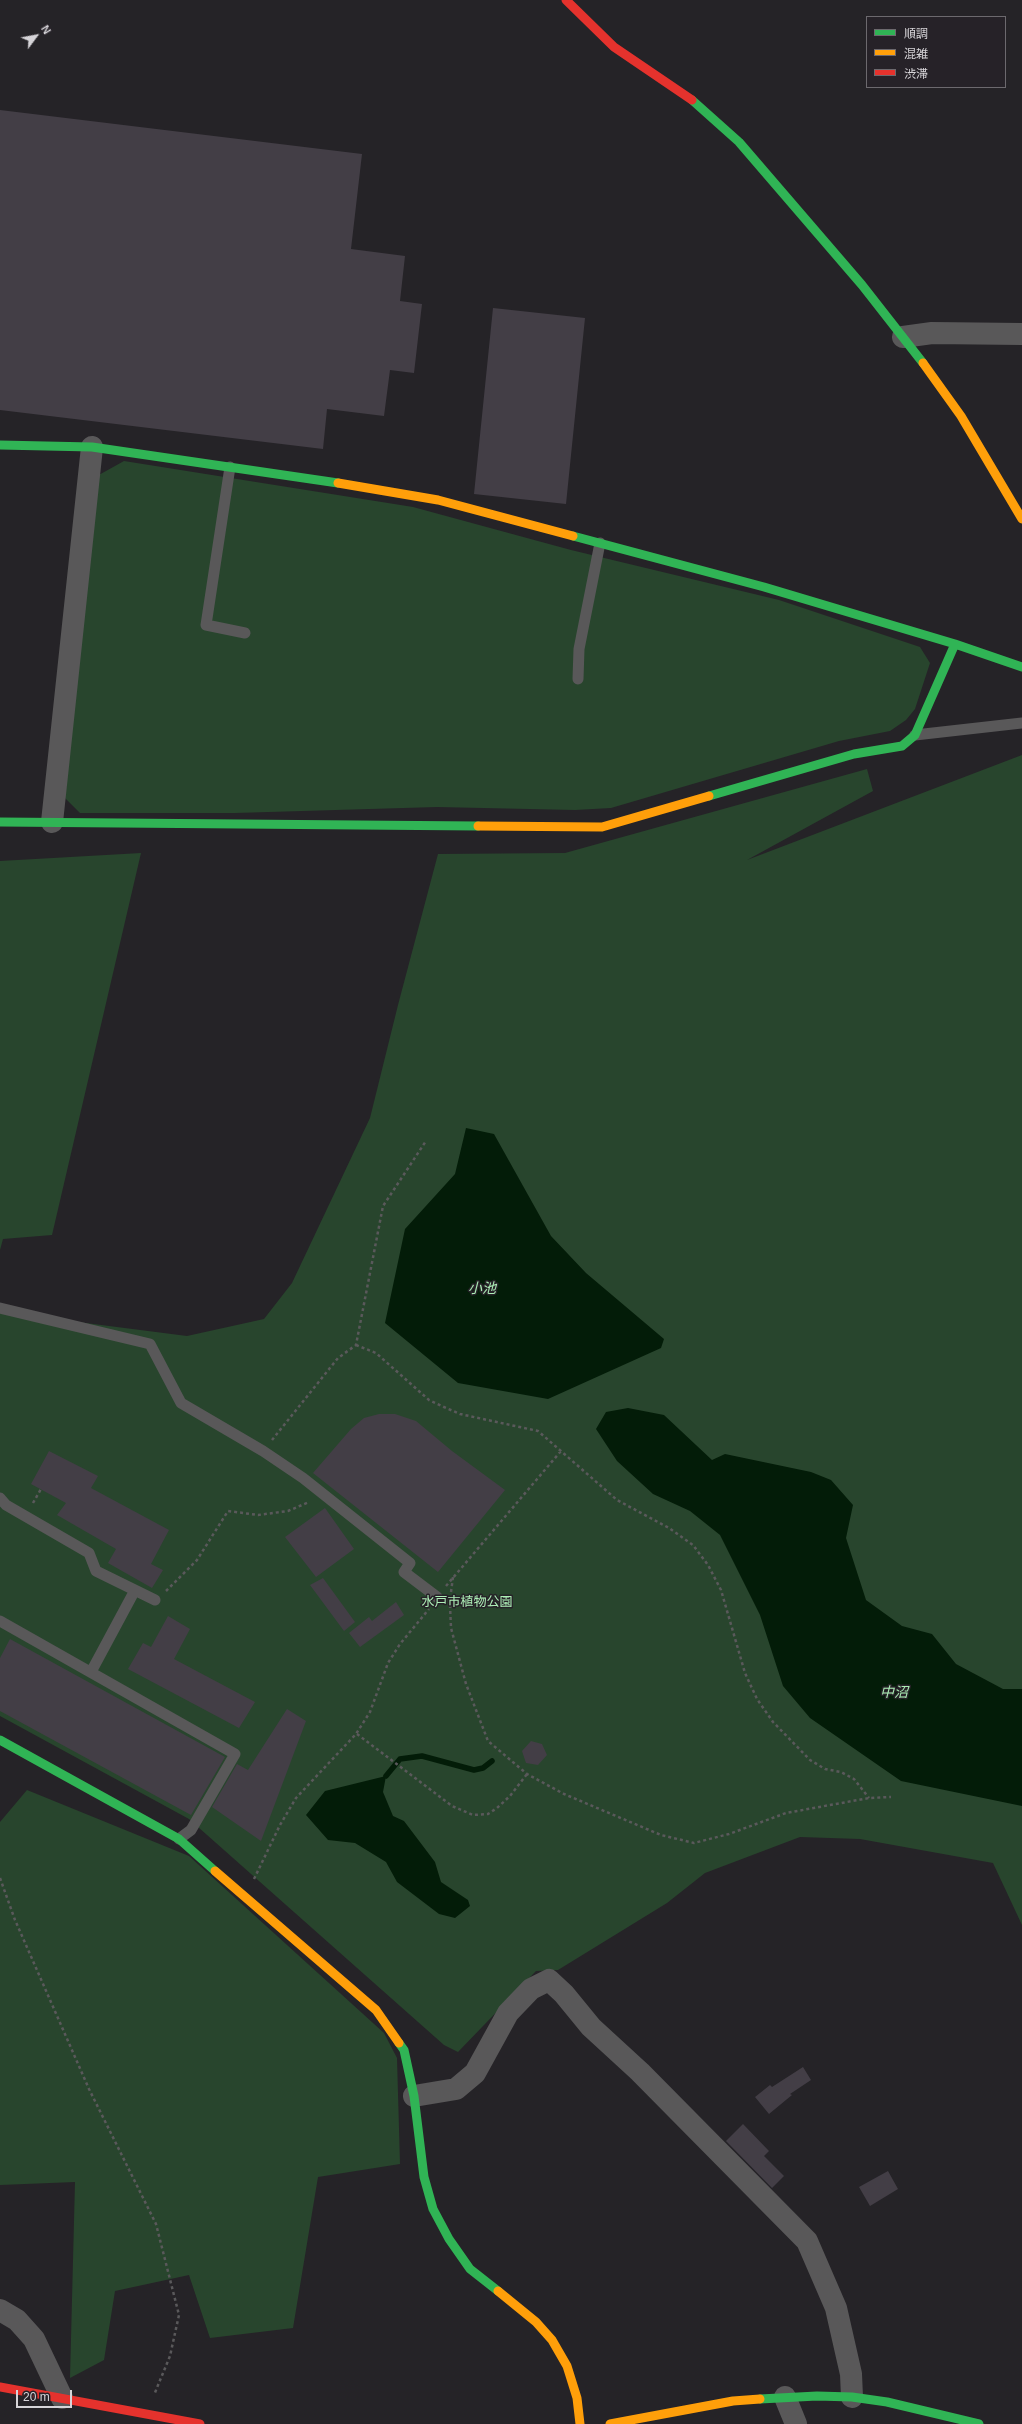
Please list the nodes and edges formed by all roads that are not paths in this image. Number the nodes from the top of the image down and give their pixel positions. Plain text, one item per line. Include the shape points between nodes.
1 (566, 0) edge
2 (1022, 334) edge
3 (903, 337) junction
4 (0, 445) edge
5 (92, 447) junction
6 (230, 467) junction
7 (1022, 519) edge
8 (600, 544) junction
9 (245, 633) dead end
10 (955, 644) junction
11 (1022, 667) edge
12 (578, 679) dead end
13 (1022, 722) edge
14 (914, 735) junction
15 (0, 822) edge
16 (52, 822) junction
17 (0, 1308) edge
18 (0, 1498) edge
19 (134, 1592) junction
20 (437, 1597) road end
21 (155, 1600) road end
22 (0, 1621) edge
23 (91, 1672) junction
24 (0, 1740) edge
25 (179, 1839) junction
26 (414, 2096) junction
27 (0, 2310) edge
28 (0, 2388) edge
29 (785, 2397) junction
30 (852, 2397) junction
31 (62, 2398) junction
32 (200, 2424) edge
33 (580, 2424) edge
34 (610, 2424) edge
35 (796, 2424) edge
36 (979, 2424) edge

1 - 3 street via 614,47 688,96 739,142
2 - 3 street via 932,333
3 - 7 street via 961,416
4 - 5 street
5 - 6 street
5 - 16 street
6 - 8 street via 369,487 438,500
6 - 9 lane via 206,625
8 - 10 street via 764,587
8 - 12 lane via 579,649
10 - 11 street
10 - 14 street
13 - 14 lane
14 - 16 street via 902,746 847,756 602,827
15 - 16 street
17 - 20 lane via 150,1344 181,1403 263,1451 322,1493 410,1563 404,1572
18 - 19 lane via 6,1505 89,1553 96,1571
19 - 21 lane
19 - 23 lane
22 - 23 lane
23 - 25 lane via 235,1754 191,1830
24 - 25 street
25 - 26 street via 376,2010 404,2050
26 - 30 street via 456,2089 475,2072 508,2013 531,1989 549,1980 591,2027 640,2072 807,2240 836,2308 851,2374
26 - 33 street via 424,2177 433,2209 449,2239 470,2269 536,2322 552,2340 567,2366
27 - 31 street via 17,2320 34,2339
28 - 31 street
29 - 30 street
29 - 34 street via 732,2401
29 - 35 street
30 - 36 street via 887,2402
31 - 32 street

